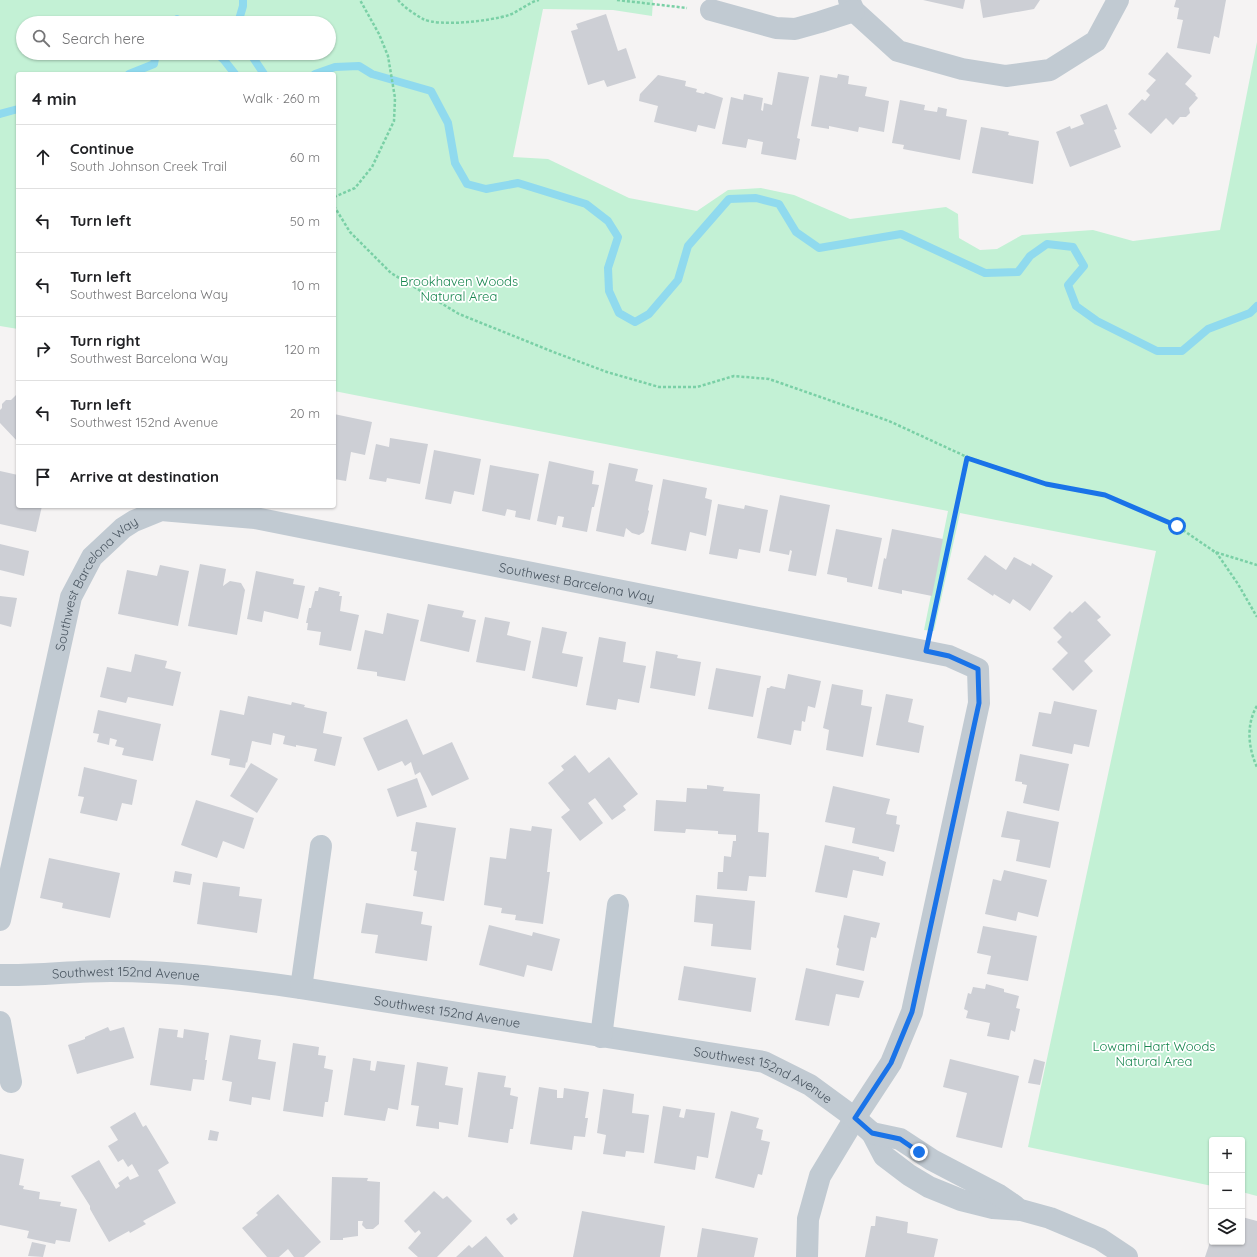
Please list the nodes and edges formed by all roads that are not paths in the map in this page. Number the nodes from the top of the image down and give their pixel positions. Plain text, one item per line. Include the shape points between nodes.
1 (1118, 0) edge
2 (851, 5) edge
3 (711, 10) road end
4 (321, 846) dead end
5 (618, 905) dead end
6 (0, 920) edge
7 (0, 976) edge
8 (301, 988) junction
9 (0, 1022) edge
10 (601, 1037) junction
11 (11, 1082) dead end
12 (855, 1118) junction
13 (807, 1257) edge
14 (1127, 1257) edge

1 - 2 street via 1096,41 1050,70 1006,76 962,69 898,51
2 - 3 street via 820,22 795,29 776,28
4 - 8 street
5 - 10 street
6 - 12 street, Southwest Barcelona Way via 71,597 92,557 122,528 161,510 255,518 949,656 978,669 979,703 912,1012 891,1063
7 - 8 street, Southwest 152nd Avenue via 109,971 160,973
8 - 10 street, Southwest 152nd Avenue
9 - 11 street
10 - 12 street, Southwest 152nd Avenue via 764,1062 810,1085
12 - 13 street via 820,1176 808,1219
12 - 14 street, Southwest 152nd Avenue via 872,1133 900,1139 1021,1210 1050,1218 1100,1239

